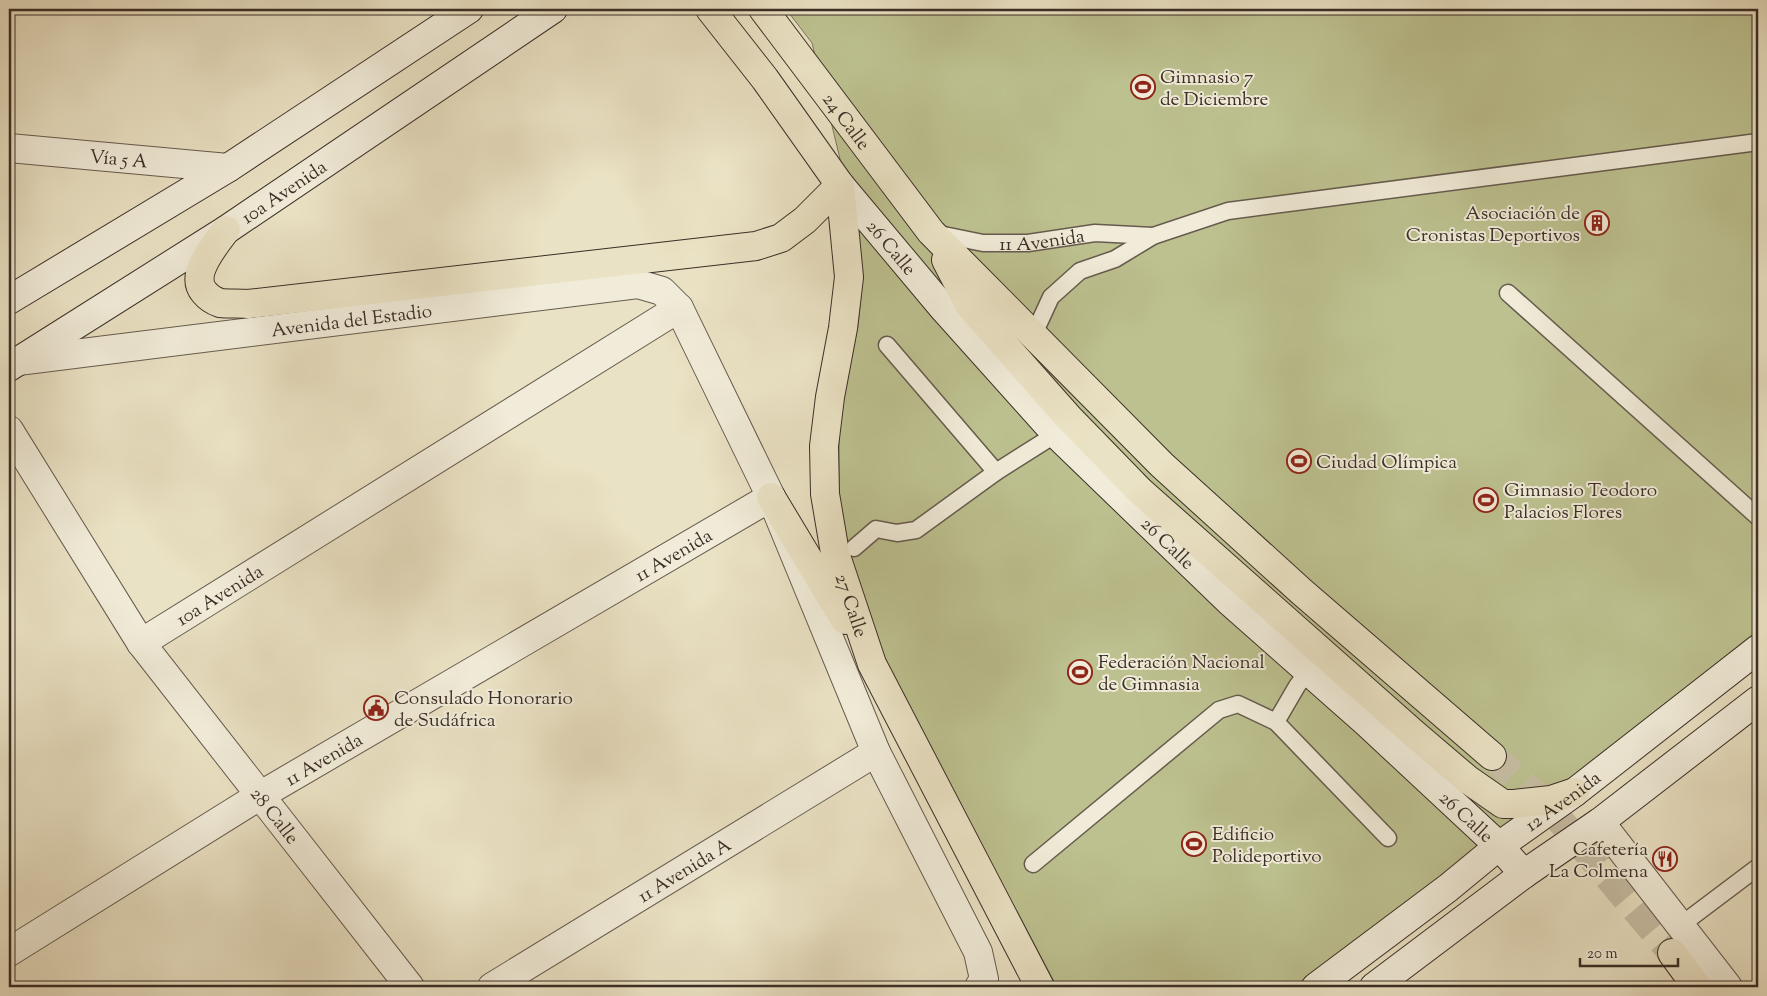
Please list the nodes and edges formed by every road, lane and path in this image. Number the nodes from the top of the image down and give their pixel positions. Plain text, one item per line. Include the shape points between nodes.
1 (469, 9) edge
2 (553, 9) edge
3 (710, 9) edge
4 (763, 9) edge
5 (1758, 142) edge
6 (9, 148) edge
7 (228, 168) junction
8 (840, 185) junction
9 (226, 230) junction
10 (931, 232) junction
11 (1153, 236) junction
12 (1508, 293) dead end
13 (9, 300) edge
14 (679, 308) junction
15 (1033, 336) junction
16 (887, 345) dead end
17 (13, 364) edge
18 (9, 430) edge
19 (1056, 434) junction
20 (996, 472) junction
21 (771, 497) junction
22 (1758, 517) edge
23 (854, 548) dead end
24 (142, 643) junction
25 (1758, 649) edge
26 (872, 664) junction
27 (1308, 671) junction
28 (1758, 700) edge
29 (1276, 722) junction
30 (876, 752) junction
31 (1492, 756) tunnel mouth
32 (1575, 792) junction
33 (261, 795) junction
34 (1600, 822) junction
35 (1388, 838) dead end
36 (1499, 846) junction
37 (1033, 864) dead end
38 (1758, 867) edge
39 (1524, 874) junction
40 (1681, 925) junction
41 (9, 952) edge
42 (1672, 953) tunnel mouth
43 (981, 983) edge
44 (410, 987) edge
45 (492, 987) edge
46 (1040, 987) edge
47 (1316, 987) edge
48 (1374, 987) edge
49 (1697, 987) edge
50 (1728, 987) edge

1 - 7 street
2 - 9 street, 10a Avenida
3 - 8 main road via 765,79
4 - 10 main road, 24 Calle
5 - 11 lane via 1228,211
6 - 7 street, Vía 5 A
7 - 13 street
8 - 9 main road via 805,220 781,238 756,246 248,304 220,303 209,298 199,281 199,273
8 - 19 street, 26 Calle via 944,309
8 - 26 main road, 27 Calle via 849,277 824,446 825,494 835,553
9 - 17 street, 10a Avenida
10 - 11 lane, 11 Avenida via 983,243 1028,243 1095,233
10 - 15 main road, 26 Calle
10 - 32 main road via 970,306 1069,418 1140,491 1413,733 1467,779 1503,804 1551,800
11 - 15 lane via 1114,259 1080,270 1052,298
12 - 22 lane
14 - 17 street, Avenida del Estadio via 662,292 638,284
14 - 21 street, 27 Calle
14 - 24 street, 10a Avenida
15 - 31 main road, 26 Calle via 1162,465 1302,592
16 - 20 lane
18 - 24 street, 28 Calle
19 - 20 lane
19 - 27 street, 26 Calle via 1229,601
20 - 23 lane via 916,530 897,533 876,528
21 - 26 main road
21 - 30 street, 27 Calle
21 - 33 street, 11 Avenida
24 - 33 street, 28 Calle
25 - 32 street, 12 Avenida
26 - 46 main road, 27 Calle
27 - 29 lane
27 - 36 street, 26 Calle
28 - 34 street, 12 Avenida
29 - 35 lane
29 - 37 lane via 1238,704 1219,710
30 - 43 street, 27 Calle via 978,952
30 - 45 street, 11 Avenida A
32 - 36 street, 12 Avenida
33 - 41 street, 11 Avenida
33 - 44 street, 28 Calle
34 - 39 street, 12 Avenida
34 - 40 street
36 - 39 street, 26 Calle
36 - 47 street, 12 Avenida
38 - 40 lane
39 - 48 street, 12 Avenida
40 - 50 street
42 - 49 main road

